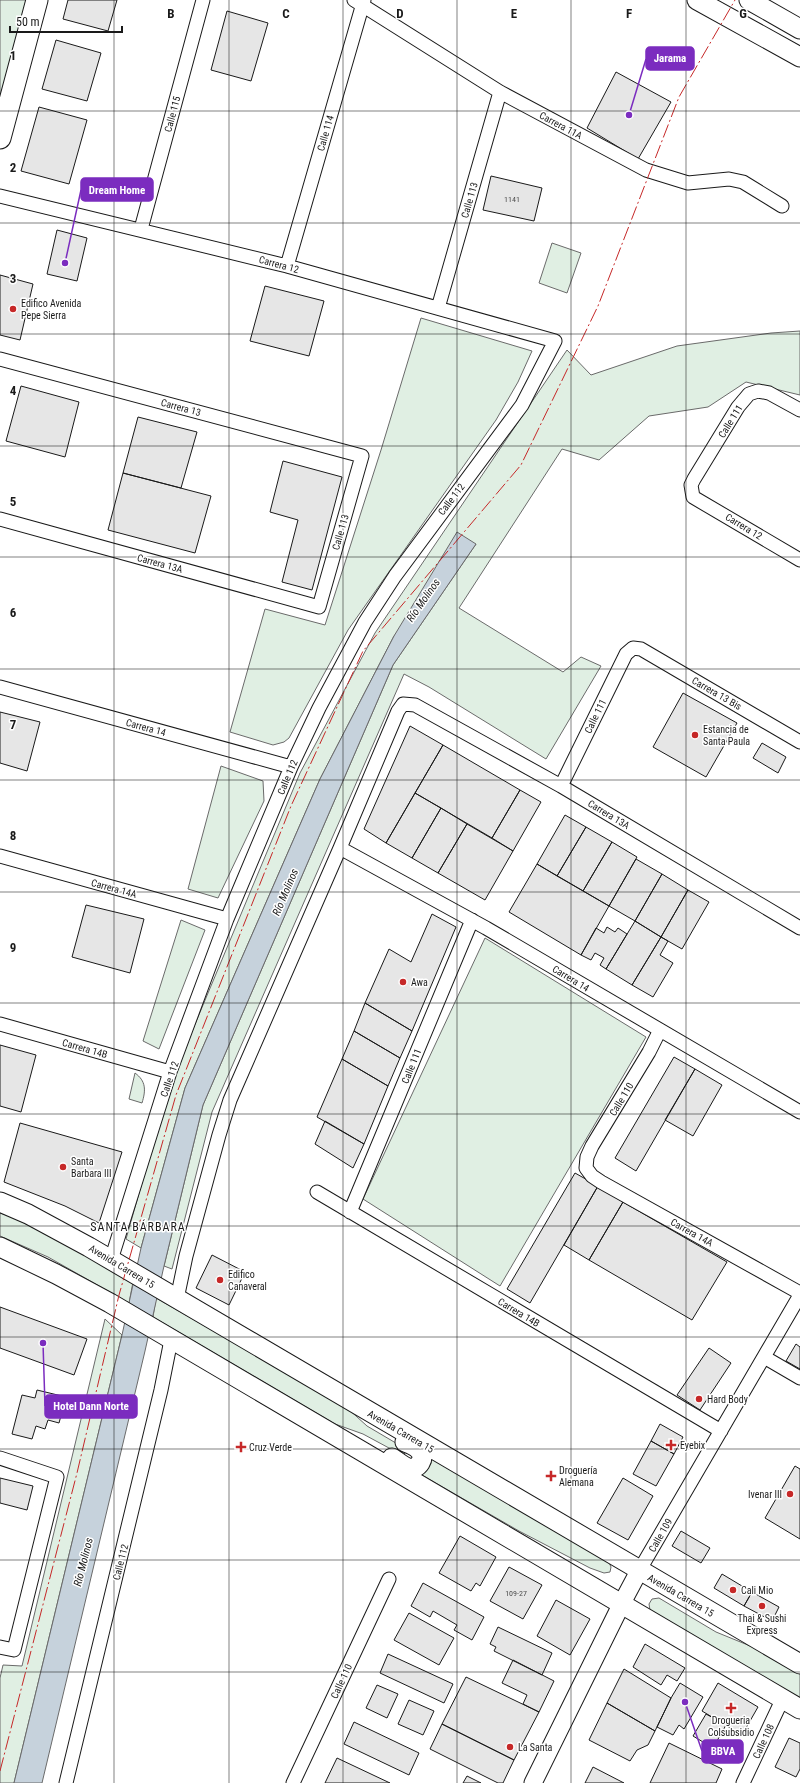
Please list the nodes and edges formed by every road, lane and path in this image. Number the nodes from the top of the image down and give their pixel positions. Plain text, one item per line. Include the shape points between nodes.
1 (37, 0) edge
2 (203, 0) edge
3 (697, 0) edge
4 (749, 0) edge
5 (360, 1) edge
6 (800, 29) edge
7 (800, 57) edge
8 (500, 92) junction
9 (0, 138) edge
10 (0, 196) edge
11 (782, 206) dead end
12 (141, 229) junction
13 (287, 266) junction
14 (438, 308) junction
15 (555, 341) joint
16 (0, 359) edge
17 (800, 410) edge
18 (362, 456) joint
19 (692, 490) joint
20 (0, 519) edge
21 (800, 560) edge
22 (319, 607) joint
23 (632, 648) joint
24 (0, 687) edge
25 (800, 742) edge
26 (291, 767) junction
27 (561, 786) junction
28 (340, 848) junction
29 (0, 856) edge
30 (227, 919) junction
31 (472, 920) junction
32 (800, 928) edge
33 (0, 1024) edge
34 (660, 1030) junction
35 (170, 1072) junction
36 (800, 1112) edge
37 (586, 1168) joint
38 (317, 1192) dead end
39 (0, 1202) edge
40 (350, 1212) junction
41 (0, 1247) edge
42 (115, 1262) junction
43 (800, 1294) edge
44 (170, 1295) junction
45 (171, 1340) junction
46 (764, 1357) junction
47 (800, 1378) edge
48 (354, 1403) junction
49 (721, 1431) junction
50 (335, 1436) junction
51 (0, 1458) edge
52 (639, 1570) junction
53 (389, 1579) dead end
54 (622, 1603) junction
55 (0, 1647) edge
56 (800, 1664) edge
57 (783, 1698) junction
58 (800, 1709) edge
59 (66, 1783) edge
60 (294, 1783) edge
61 (533, 1783) edge
62 (743, 1783) edge

1 - 9 main road
2 - 12 street, Calle 115
3 - 7 main road
4 - 6 main road
5 - 8 street, Carrera 11A
5 - 13 street, Calle 114
8 - 11 street, Carrera 11A via 646,170 688,183 729,178 743,182
8 - 14 street, Calle 113
10 - 12 street, Carrera 12
12 - 13 street, Carrera 12
13 - 14 street, Carrera 12
14 - 15 street, Carrera 12
15 - 26 street, Calle 112 via 522,405 395,576 365,622
16 - 18 street, Carrera 13
17 - 19 street, Calle 111 via 769,392 758,391 749,394 738,407 694,479
18 - 22 street, Calle 113
19 - 21 street, Carrera 12 via 693,497
20 - 22 street, Carrera 13A
23 - 25 street, Carrera 13 Bis via 641,650
23 - 27 street, Calle 111 via 626,654
24 - 26 street, Carrera 14
26 - 30 street, Calle 112
27 - 28 street, Carrera 13A via 415,705 403,704 398,710
27 - 32 street, Carrera 13A
28 - 31 street, Carrera 14
28 - 44 street via 230,1100 186,1256
29 - 30 street, Carrera 14A
30 - 35 street, Calle 112
31 - 34 street, Carrera 14
31 - 40 street, Calle 111
33 - 35 street, Carrera 14B
34 - 36 street, Carrera 14
34 - 37 street, Calle 110 via 592,1146
35 - 42 street, Calle 112
37 - 43 street, Carrera 14A via 592,1176 602,1182
38 - 40 street, Carrera 14B
39 - 42 main road, Avenida Carrera 15
40 - 49 street, Carrera 14B
41 - 45 main road via 110,1303
42 - 44 main road, Avenida Carrera 15
43 - 46 street, Calle 109
44 - 48 main road, Avenida Carrera 15
45 - 50 main road
45 - 59 street, Calle 112
46 - 47 street
46 - 49 street, Calle 109
48 - 50 main road via 376,1425 419,1450 422,1458 419,1465 409,1468 366,1444
48 - 52 main road, Avenida Carrera 15
49 - 52 street, Calle 109
50 - 54 main road
51 - 55 street via 57,1477 14,1650
52 - 54 street, Calle 109
52 - 56 main road, Avenida Carrera 15
53 - 60 street, Calle 110
54 - 57 main road
54 - 61 street, Calle 109
57 - 58 main road
57 - 62 street, Calle 108

